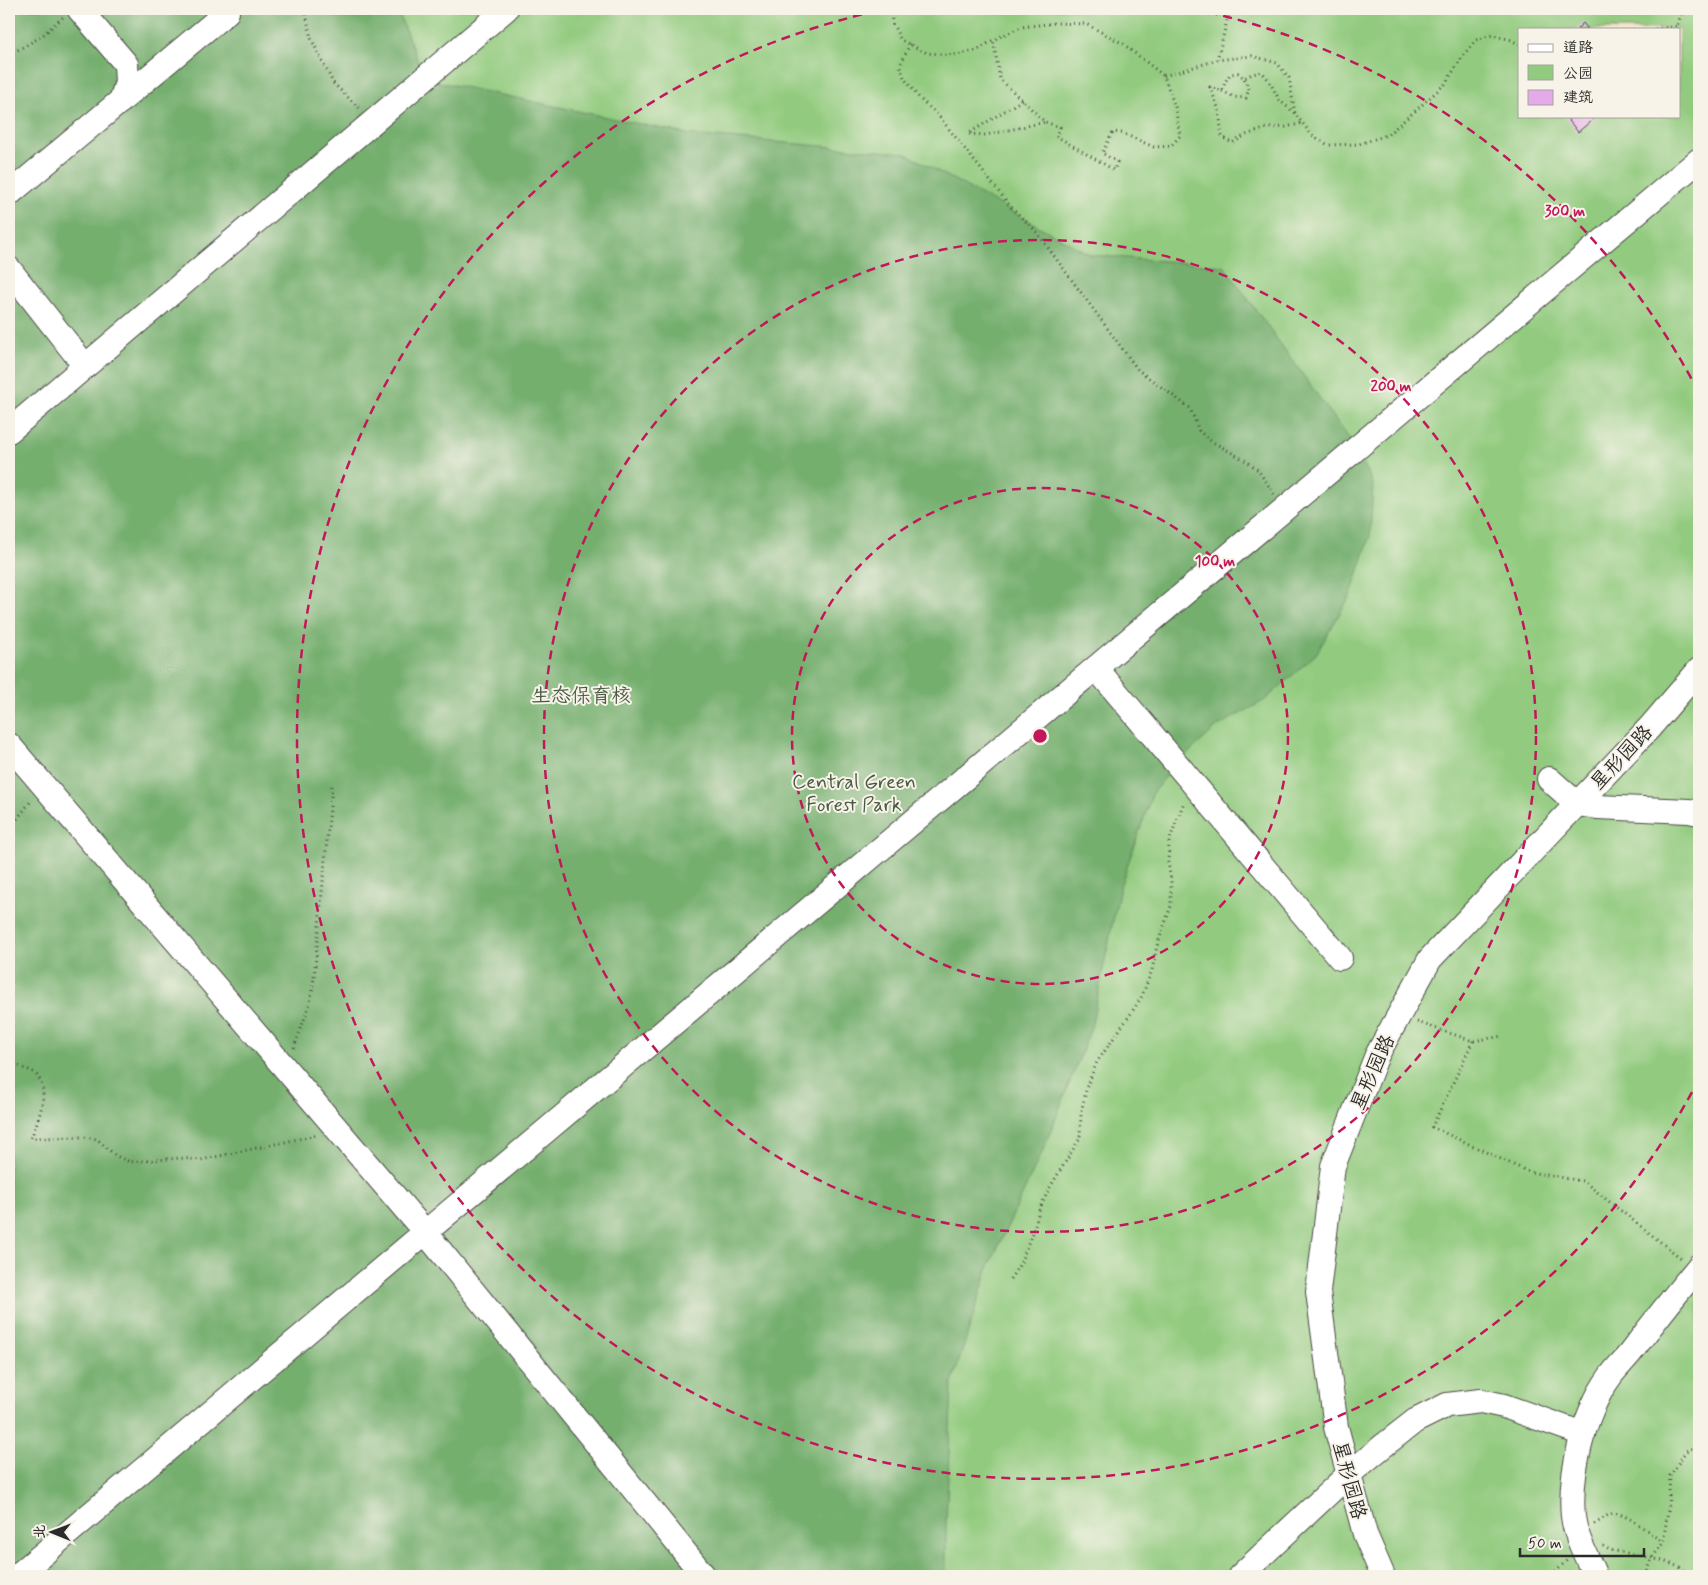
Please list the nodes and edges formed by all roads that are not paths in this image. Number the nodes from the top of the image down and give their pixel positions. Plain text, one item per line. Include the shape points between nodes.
1 (506, 9) edge
2 (73, 11) edge
3 (227, 12) dead end
4 (121, 100) junction
5 (1699, 160) edge
6 (9, 194) edge
7 (9, 268) edge
8 (85, 366) junction
9 (9, 431) edge
10 (1096, 668) junction
11 (1699, 670) edge
12 (9, 745) edge
13 (1549, 779) dead end
14 (1577, 804) junction
15 (1699, 813) edge
16 (1340, 958) dead end
17 (425, 1232) junction
18 (1698, 1268) edge
19 (1583, 1434) junction
20 (1349, 1474) junction
21 (17, 1576) edge
22 (704, 1576) edge
23 (1240, 1576) edge
24 (1383, 1576) edge
25 (1595, 1576) edge

1 - 8 street
2 - 4 street via 126,64 127,82
3 - 4 street
4 - 6 street
5 - 10 street
7 - 8 street
8 - 9 street
10 - 16 street
10 - 17 street
11 - 14 street, 星形园路
12 - 17 street
13 - 14 street
14 - 15 street
14 - 20 street, 星形园路 via 1430,959 1377,1055 1333,1166 1318,1292 1336,1427
17 - 21 street
17 - 22 street
18 - 19 street via 1608,1379
19 - 20 street via 1481,1401 1447,1405 1416,1421
19 - 25 street via 1572,1485 1573,1517
20 - 23 street
20 - 24 street, 星形园路 via 1365,1534

